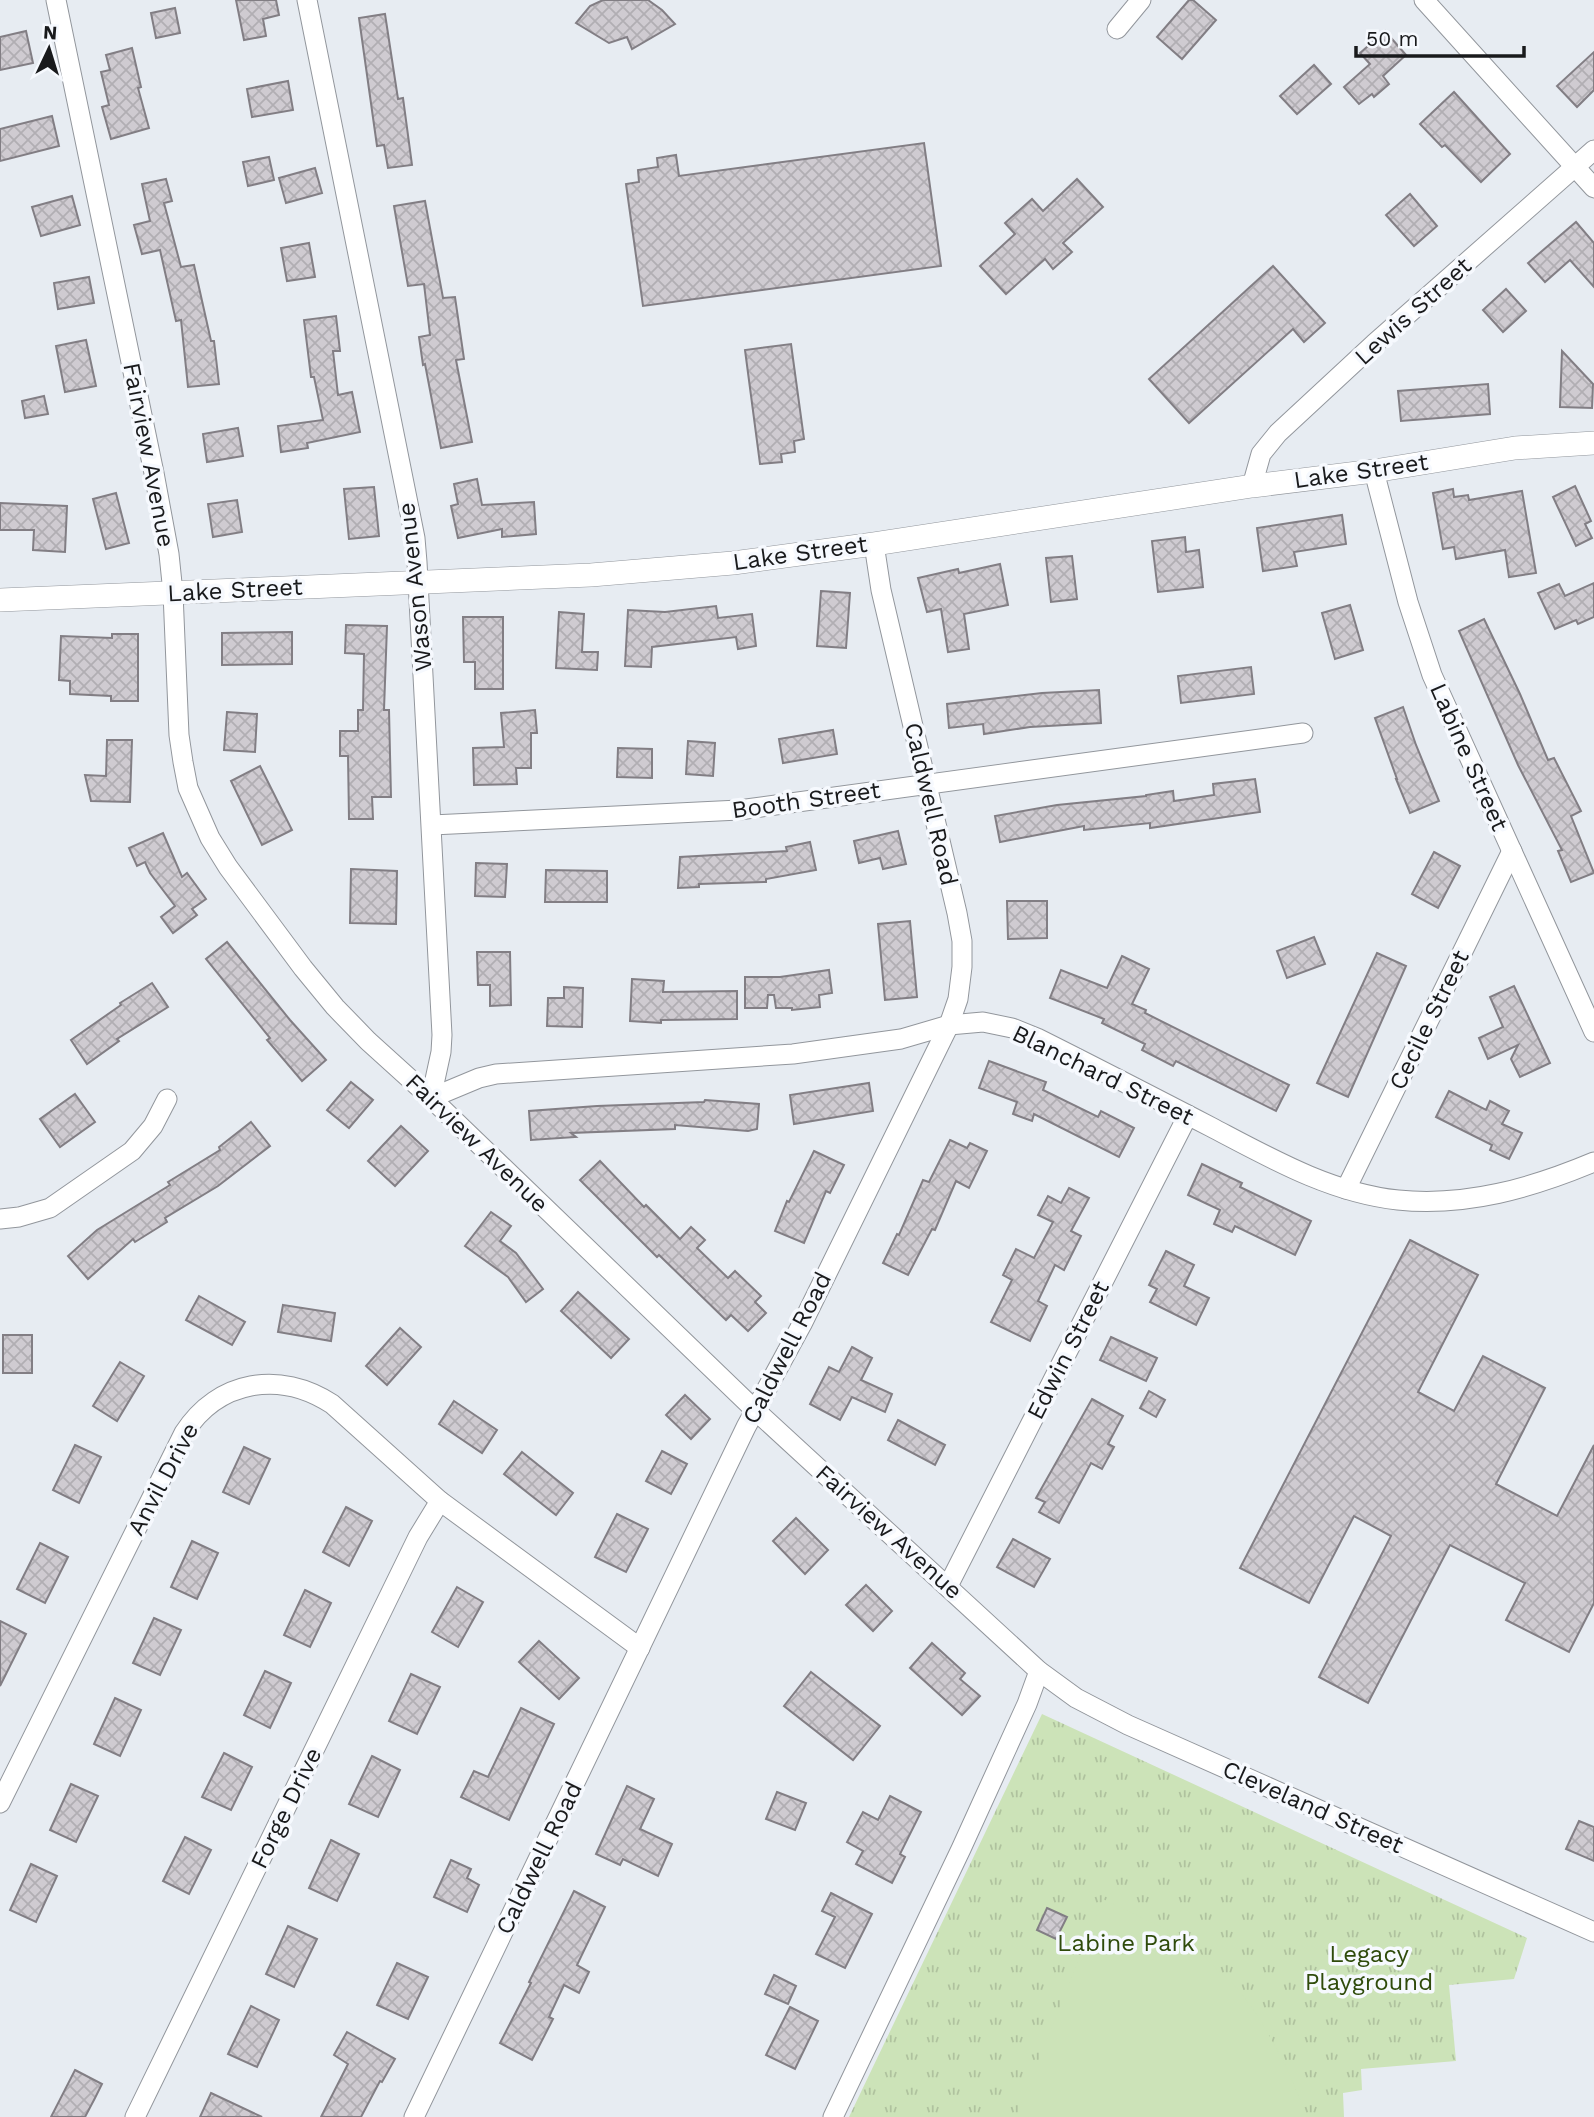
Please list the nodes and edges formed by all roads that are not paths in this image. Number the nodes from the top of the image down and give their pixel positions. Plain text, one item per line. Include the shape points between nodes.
1 (56, 0) edge
2 (306, 0) edge
3 (1141, 0) edge
4 (1424, 0) edge
5 (1117, 29) dead end
6 (1594, 150) edge
7 (1575, 167) junction
8 (1594, 188) edge
9 (1594, 443) edge
10 (1374, 471) junction
11 (1252, 486) junction
12 (874, 544) junction
13 (419, 581) junction
14 (173, 593) junction
15 (0, 600) edge
16 (1303, 733) dead end
17 (926, 783) junction
18 (432, 825) junction
19 (1512, 851) junction
20 (949, 1026) junction
21 (1594, 1032) edge
22 (167, 1098) dead end
23 (431, 1098) junction
24 (1188, 1115) junction
25 (1594, 1162) edge
26 (1346, 1189) junction
27 (0, 1219) edge
28 (755, 1410) junction
29 (440, 1501) junction
30 (948, 1586) junction
31 (640, 1648) junction
32 (1039, 1671) junction
33 (0, 1803) edge
34 (1594, 1932) edge
35 (135, 2117) edge
36 (414, 2117) edge
37 (833, 2117) edge

1 - 14 street, Fairview Avenue via 154,473
2 - 13 street, Wason Avenue via 415,538
3 - 5 street
4 - 7 street
6 - 7 street, Lewis Street
7 - 8 street
7 - 11 street, Lewis Street via 1278,433 1261,454
9 - 10 street, Lake Street via 1515,448
10 - 11 street, Lake Street
10 - 19 street, Labine Street via 1432,675
11 - 12 street, Lake Street
12 - 13 street, Lake Street via 733,563 591,575
12 - 17 street, Caldwell Road
13 - 14 street, Lake Street
13 - 18 street, Wason Avenue
14 - 15 street, Lake Street
14 - 23 street, Fairview Avenue via 183,762 188,788 210,838 335,1007
16 - 17 street, Booth Street
17 - 18 street, Booth Street via 740,810
17 - 20 street, Caldwell Road via 962,941 958,999
18 - 23 street, Wason Avenue via 442,1035
19 - 21 street, Labine Street
19 - 26 street, Cecile Street
20 - 23 street, Blanchard Street via 901,1039 793,1054 496,1074
20 - 24 street, Blanchard Street via 983,1022 1012,1028
20 - 28 street, Caldwell Road
22 - 27 street via 153,1126 132,1151 50,1208
23 - 28 street, Fairview Avenue
24 - 26 street, Blanchard Street via 1277,1161
24 - 30 street, Edwin Street
25 - 26 street, Blanchard Street via 1518,1190 1466,1199 1400,1200
28 - 30 street, Fairview Avenue
28 - 31 street, Caldwell Road
29 - 31 street, Anvil Drive
29 - 33 street, Anvil Drive via 332,1404 312,1393 261,1384 212,1401 184,1433
29 - 35 street, Forge Drive via 418,1537
30 - 32 street, Fairview Avenue
31 - 36 street, Caldwell Road
32 - 34 street, Cleveland Street via 1076,1698 1128,1725
32 - 37 street

